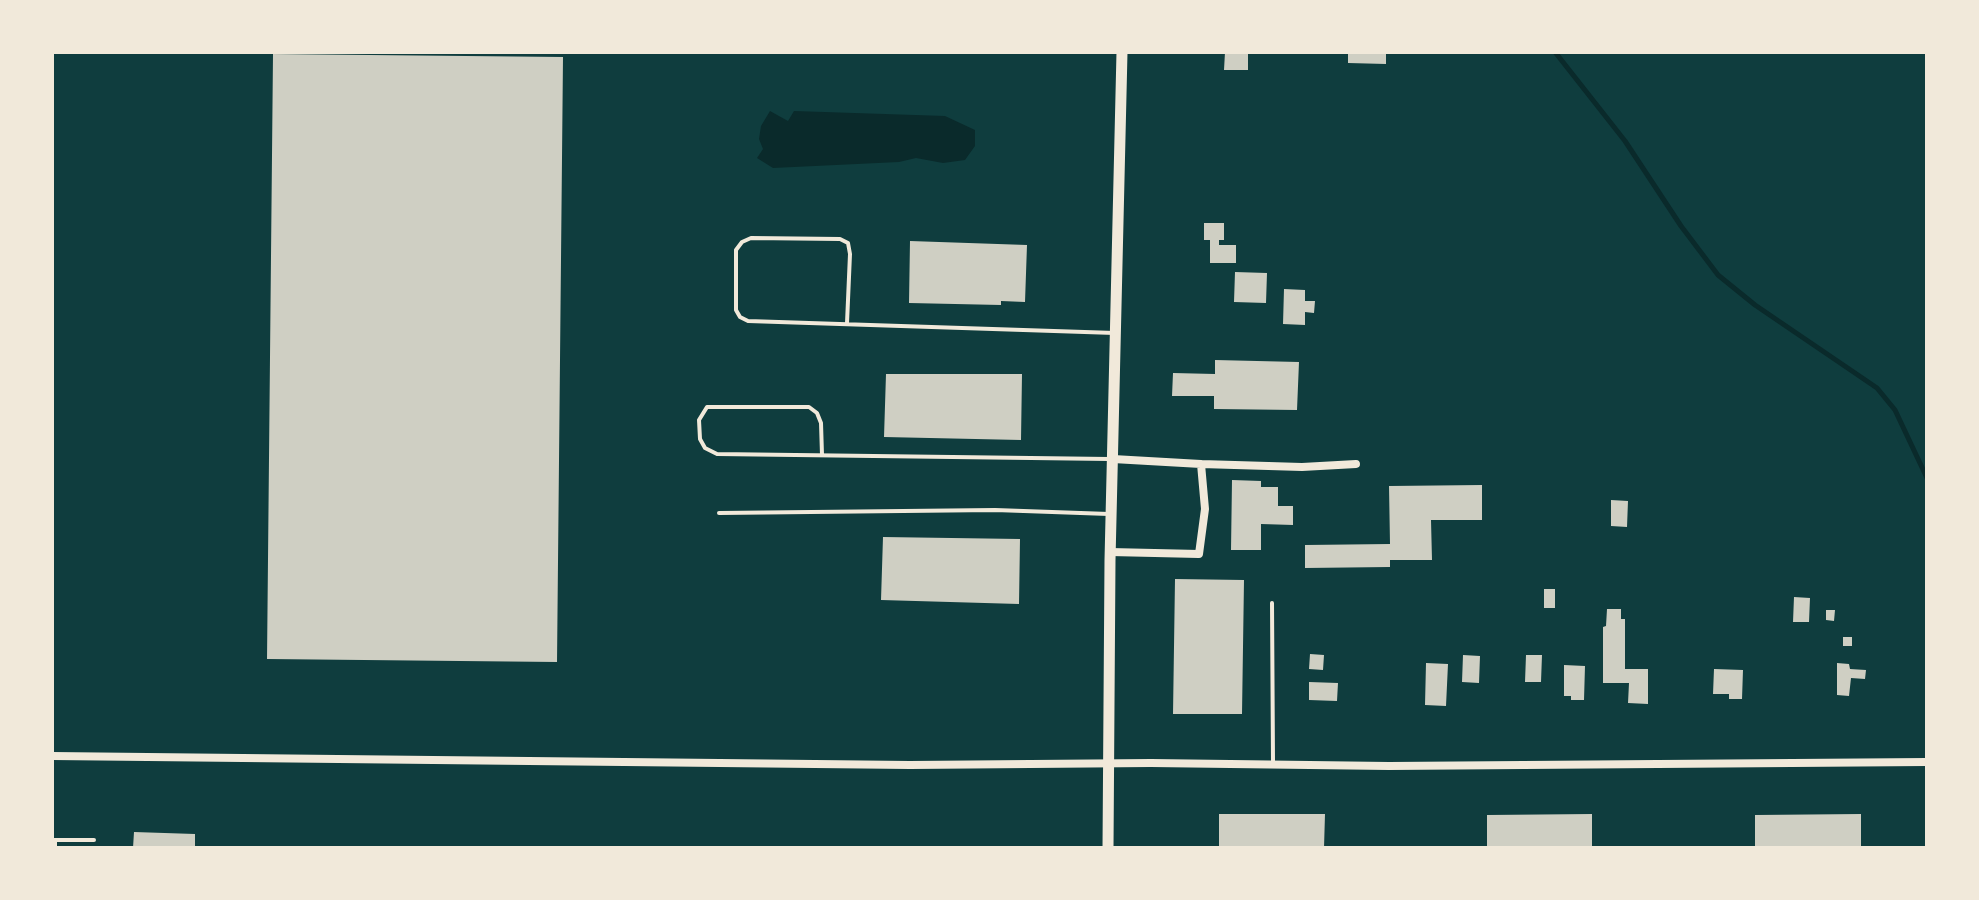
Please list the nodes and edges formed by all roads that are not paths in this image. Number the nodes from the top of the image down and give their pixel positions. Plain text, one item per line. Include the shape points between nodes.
1 (1122, 52) edge
2 (847, 323) junction
3 (1116, 333) junction
4 (822, 455) junction
5 (1113, 459) junction
6 (1201, 464) junction
7 (1356, 464) dead end
8 (719, 513) dead end
9 (1111, 514) junction
10 (1110, 552) junction
11 (1272, 603) dead end
12 (52, 756) edge
13 (1927, 762) edge
14 (1109, 764) junction
15 (1273, 765) junction
16 (54, 840) edge
17 (94, 840) dead end
18 (55, 848) edge
19 (1108, 848) edge

1 - 3 main road
2 - 2 lane via 740,317 736,250 751,238 848,243
2 - 3 lane
3 - 5 main road
4 - 4 lane via 717,454 700,439 699,420 707,407 809,407 821,423
4 - 5 lane
5 - 6 street
5 - 9 main road
6 - 7 street
6 - 10 street via 1205,509 1199,554
8 - 9 lane
9 - 10 main road
10 - 14 main road
11 - 15 lane
12 - 14 street
13 - 15 street
14 - 15 street
14 - 19 main road
16 - 17 lane
16 - 18 lane

